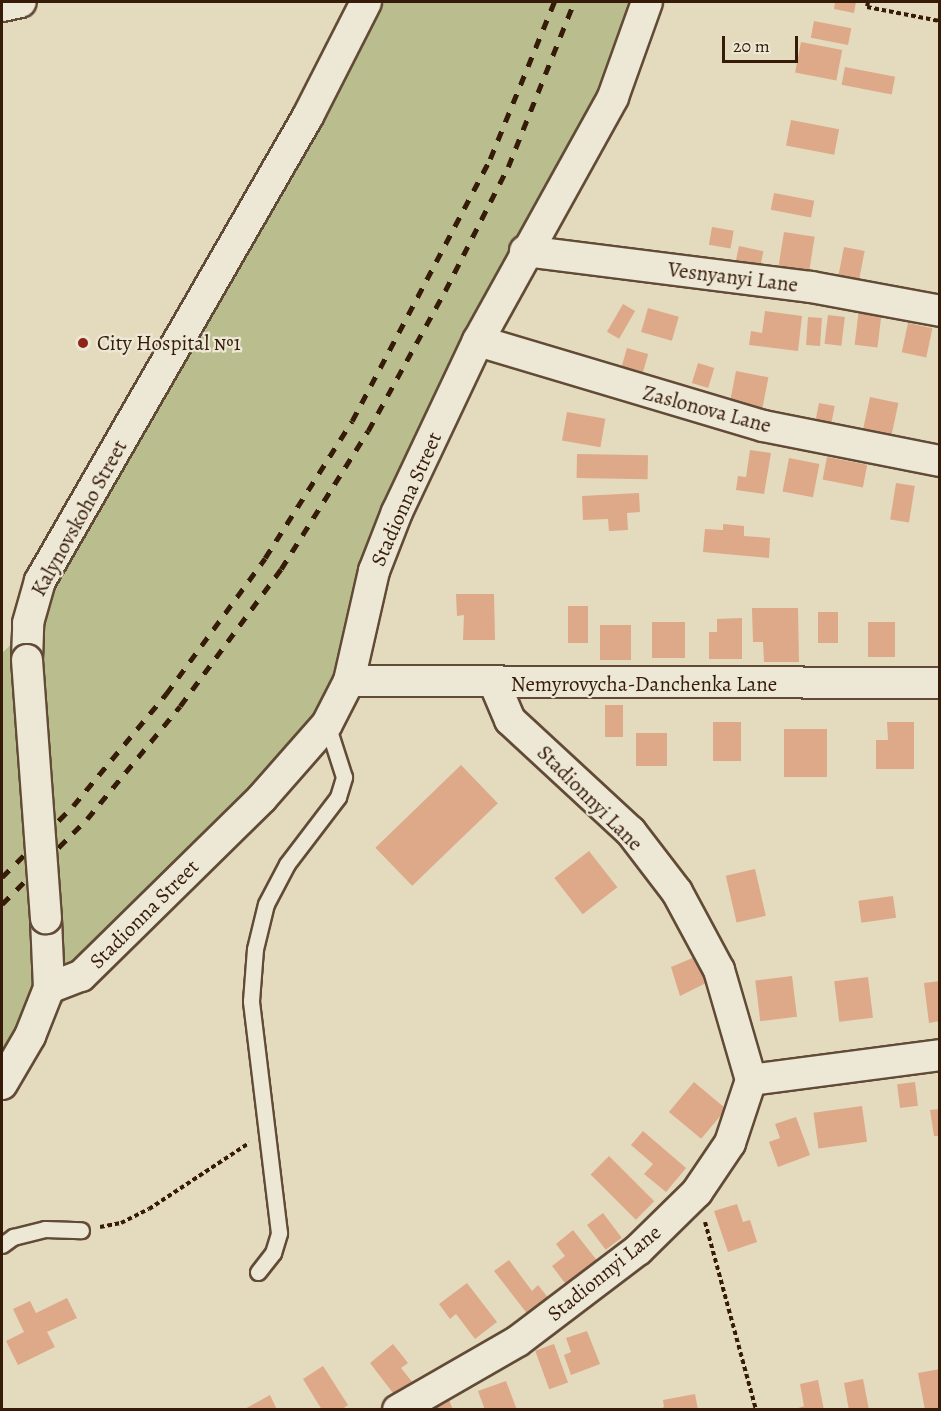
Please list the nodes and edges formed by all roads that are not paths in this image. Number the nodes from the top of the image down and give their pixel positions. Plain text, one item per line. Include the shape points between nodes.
1 (21, 2) edge
2 (366, 2) edge
3 (647, 2) edge
4 (2, 6) edge
5 (525, 251) junction
6 (939, 311) edge
7 (478, 341) junction
8 (939, 461) edge
9 (349, 681) junction
10 (939, 683) edge
11 (495, 684) junction
12 (327, 724) junction
13 (49, 988) junction
14 (939, 1055) edge
15 (751, 1080) junction
16 (2, 1084) edge
17 (81, 1230) road end
18 (2, 1245) edge
19 (258, 1272) dead end
20 (398, 1410) edge

1 - 4 street
2 - 13 street, Kalynovskoho Street, bridge via 308,116 40,581 28,623 27,660
3 - 5 street, Stadionna Street via 613,97
5 - 6 street, Vesnyanyi Lane via 811,287
5 - 7 street, Stadionna Street
7 - 8 street, Zaslonova Lane via 763,426
7 - 9 street, Stadionna Street via 397,512 374,571
9 - 11 street, Nemyrovycha-Danchenka Lane
9 - 12 street, Stadionna Street
10 - 11 street, Nemyrovycha-Danchenka Lane
11 - 15 street, Stadionnyi Lane via 510,720 630,832 676,892 719,970
12 - 13 street, Stadionna Street via 262,798 81,976
12 - 19 lane via 344,777 338,797 287,864 266,904 255,949 251,1001 279,1233 273,1254
13 - 16 street, Kalynovskoho Street via 30,1036
14 - 15 street
15 - 20 street, Stadionnyi Lane via 730,1143 697,1192 638,1250 518,1341
17 - 18 lane via 45,1229 13,1237

